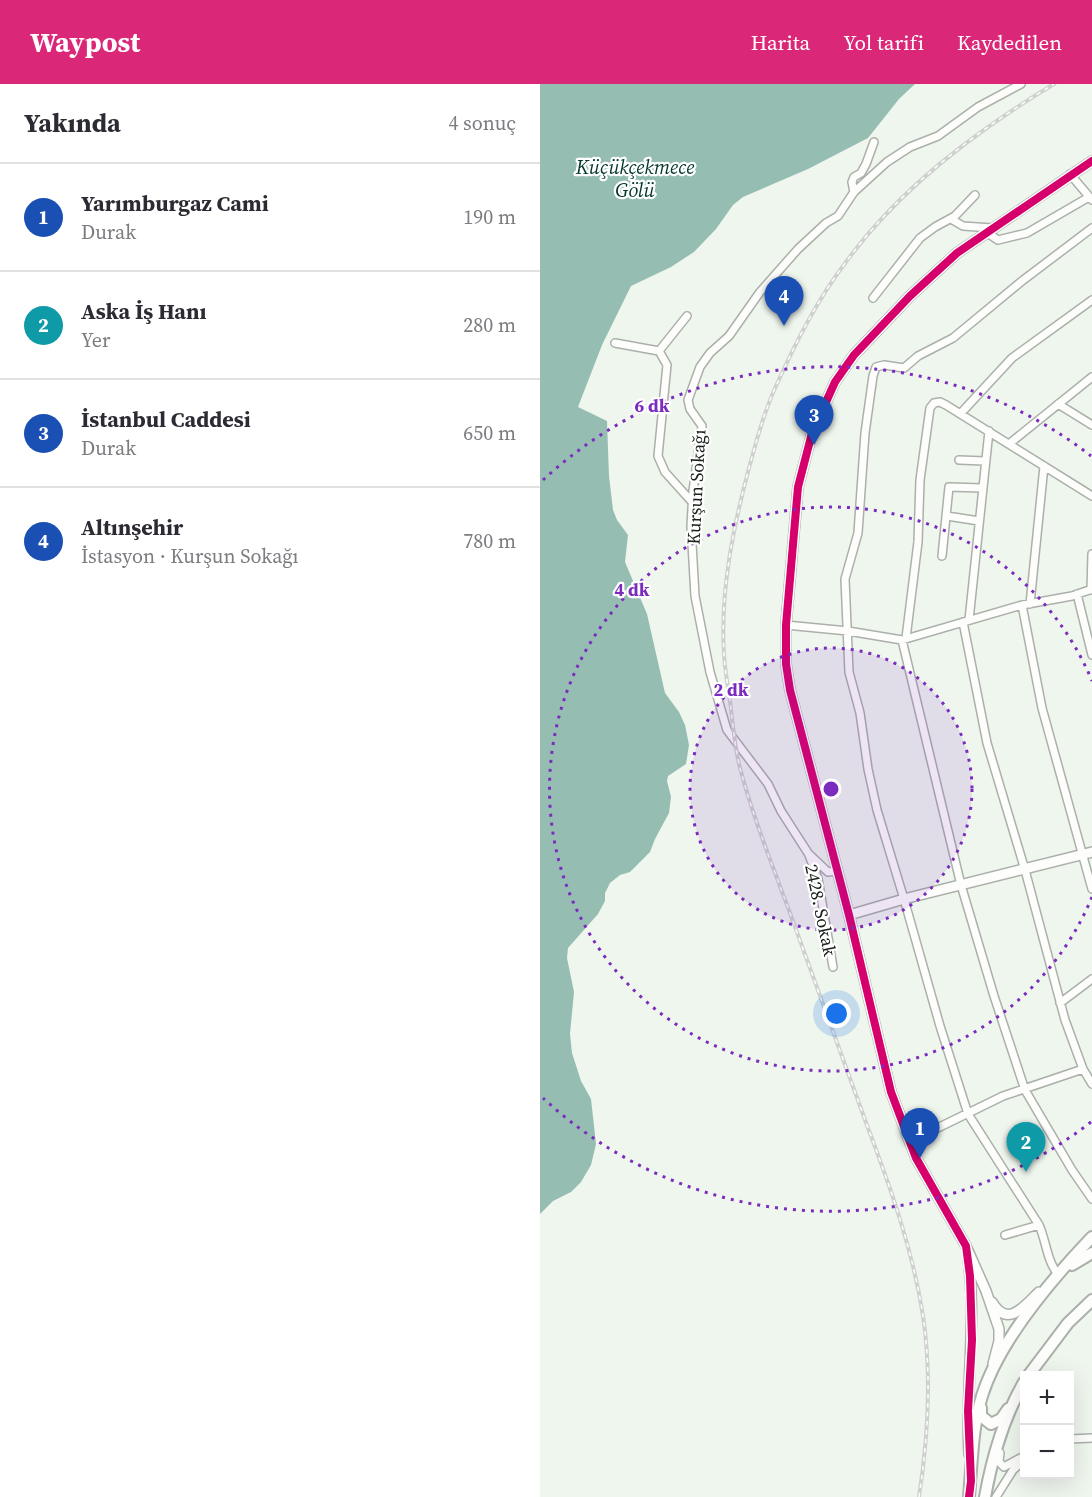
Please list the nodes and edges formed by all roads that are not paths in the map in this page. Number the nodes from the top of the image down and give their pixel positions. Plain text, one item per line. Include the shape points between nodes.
1 (1021, 84) edge
2 (874, 142) dead end
3 (1092, 161) edge
4 (1070, 174) junction
5 (854, 192) junction
6 (975, 195) dead end
7 (1091, 198) edge
8 (951, 219) junction
9 (1092, 228) edge
10 (989, 230) junction
11 (873, 298) dead end
12 (1092, 300) edge
13 (687, 316) dead end
14 (615, 343) dead end
15 (659, 351) junction
16 (1092, 377) edge
17 (1058, 404) junction
18 (961, 413) junction
19 (1092, 425) edge
20 (989, 431) junction
21 (1009, 444) junction
22 (958, 460) dead end
23 (985, 462) junction
24 (1044, 466) junction
25 (982, 488) junction
26 (1092, 496) edge
27 (692, 502) junction
28 (947, 516) junction
29 (979, 521) junction
30 (1092, 554) edge
31 (942, 556) dead end
32 (1091, 589) edge
33 (1077, 594) junction
34 (1030, 603) junction
35 (1022, 605) junction
36 (966, 621) junction
37 (786, 625) junction
38 (848, 631) junction
39 (904, 639) junction
40 (1092, 655) edge
41 (808, 853) junction
42 (1087, 854) edge
43 (1025, 870) junction
44 (837, 871) junction
45 (961, 885) junction
46 (1092, 889) edge
47 (904, 899) junction
48 (849, 915) junction
49 (833, 967) dead end
50 (1092, 979) edge
51 (1060, 1003) junction
52 (1083, 1069) junction
53 (1092, 1084) edge
54 (1025, 1090) junction
55 (968, 1114) junction
56 (909, 1142) junction
57 (1092, 1199) edge
58 (1039, 1225) junction
59 (1092, 1228) edge
60 (1005, 1234) dead end
61 (1092, 1238) edge
62 (966, 1246) junction
63 (1087, 1250) edge
64 (1058, 1274) junction
65 (1092, 1290) edge
66 (986, 1291) junction
67 (1092, 1300) edge
68 (1068, 1323) junction
69 (1032, 1371) edge
70 (991, 1377) junction
71 (1020, 1389) edge
72 (982, 1396) junction
73 (1015, 1398) junction
74 (1005, 1426) junction
75 (1092, 1438) edge
76 (1074, 1439) edge
77 (1020, 1460) edge
78 (1020, 1462) edge
79 (971, 1481) junction
80 (969, 1497) edge
81 (985, 1497) edge
82 (996, 1497) edge

1 - 5 street, Kurşun Sokağı via 978,107 938,136 910,147
2 - 5 street, Kurşun Sokağı via 866,164 852,182
3 - 4 street
4 - 7 street
4 - 10 street
5 - 27 street, Kurşun Sokağı via 838,216 798,249 760,292 700,368 688,400 702,426
6 - 8 street
7 - 10 street via 1027,233 998,240
8 - 10 street via 963,226
8 - 11 street via 920,238
9 - 38 street via 953,338 904,368 876,367 865,433 858,533 845,579
10 - 37 street via 910,296 843,368 831,390 813,433 798,487
12 - 18 street via 1012,358
13 - 15 street
14 - 15 street
15 - 27 street via 667,366 658,456 665,472
16 - 17 street
17 - 19 street
17 - 21 street
18 - 20 street
18 - 39 street via 940,402 930,408 920,480 918,542
20 - 21 street
20 - 23 street
21 - 24 street
22 - 23 street
23 - 25 street
24 - 26 street
24 - 34 street
25 - 28 street via 949,487
25 - 29 street
27 - 41 street, Kurşun Sokağı via 695,596 710,672 727,730 768,784
28 - 29 street
28 - 31 street
29 - 36 street
30 - 32 street
32 - 33 street
33 - 34 street
33 - 40 street
34 - 35 street
35 - 36 street
35 - 42 street via 1042,708
36 - 39 street
36 - 43 street via 987,742
37 - 38 street
37 - 44 street via 787,675
38 - 39 street
38 - 47 street via 849,672 868,770
39 - 45 street
41 - 44 street, Kurşun Sokağı via 828,872
41 - 49 street, 2428. Sokak via 818,879
42 - 43 street
42 - 46 street
43 - 45 street
43 - 51 street
44 - 48 street
45 - 47 street
45 - 54 street
47 - 48 street
47 - 55 street
48 - 56 street via 891,1092
50 - 51 street
51 - 52 street
52 - 53 street
52 - 54 street
54 - 55 street via 1003,1096
54 - 57 street
55 - 56 street
55 - 58 street
56 - 62 street
58 - 60 street
58 - 64 street
59 - 63 street
61 - 63 main road
62 - 66 street
62 - 79 street via 972,1340 968,1411
63 - 64 main road
64 - 66 street via 1022,1309 1010,1315 997,1310
64 - 70 main road via 998,1360
65 - 68 main road
66 - 70 street via 999,1329
67 - 68 main road
68 - 69 main road
70 - 72 main road
71 - 73 main road
72 - 73 main road via 981,1416 991,1424 1001,1419
72 - 79 main road
73 - 74 main road
74 - 77 street via 999,1462 1004,1467
74 - 81 main road
75 - 76 street
78 - 82 street
79 - 80 main road

